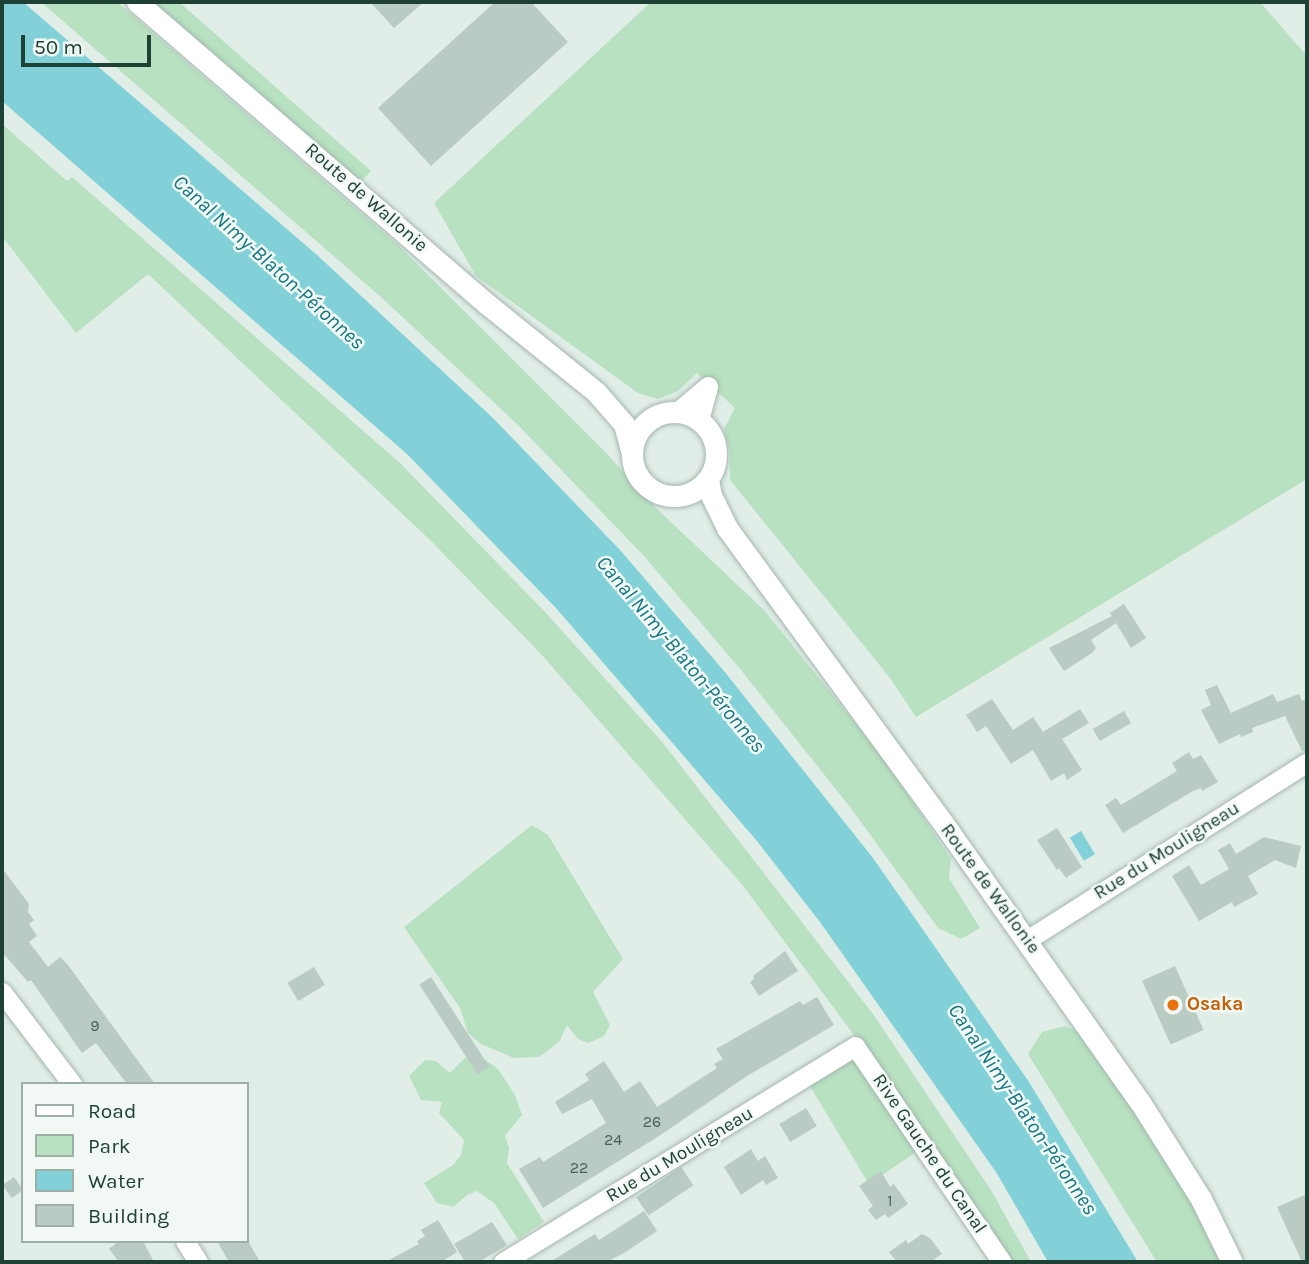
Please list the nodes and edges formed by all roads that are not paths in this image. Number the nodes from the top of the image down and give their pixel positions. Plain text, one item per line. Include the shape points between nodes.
1 (137, 2) edge
2 (596, 392) junction
3 (671, 412) junction
4 (699, 419) junction
5 (632, 454) junction
6 (708, 480) junction
7 (673, 497) junction
8 (727, 528) junction
9 (1307, 762) edge
10 (1027, 940) junction
11 (2, 992) edge
12 (855, 1046) joint
13 (70, 1082) edge
14 (186, 1243) edge
15 (198, 1262) edge
16 (503, 1262) edge
17 (1002, 1262) edge
18 (1232, 1262) edge

1 - 2 main road, Route de Wallonie via 487,304
2 - 3 main road via 636,411
2 - 5 main road via 624,424
3 - 4 main road
3 - 4 street via 708,386
3 - 5 main road via 645,424
4 - 6 main road via 715,441 717,454
5 - 7 main road via 638,477 648,488
6 - 7 main road via 698,489
6 - 8 main road
7 - 8 main road via 702,506
8 - 10 main road, Route de Wallonie
9 - 10 street, Rue du Mouligneau
10 - 18 main road, Route de Wallonie via 1182,1166
11 - 13 street
12 - 16 street, Rue du Mouligneau
12 - 17 street, Rive Gauche du Canal
14 - 15 street

